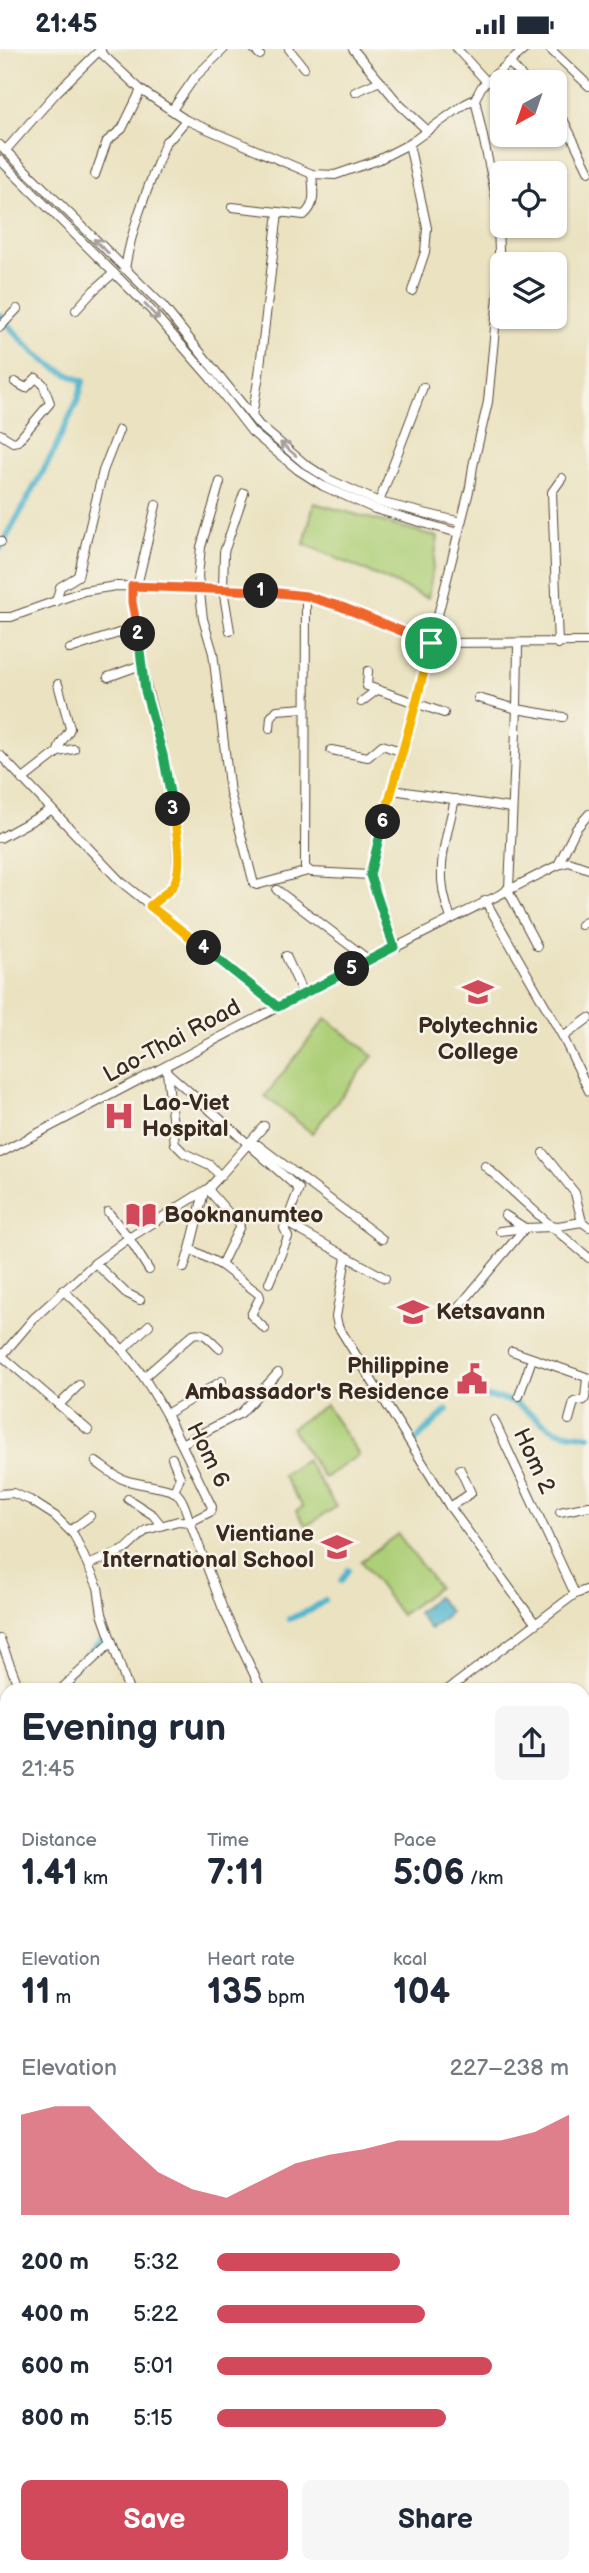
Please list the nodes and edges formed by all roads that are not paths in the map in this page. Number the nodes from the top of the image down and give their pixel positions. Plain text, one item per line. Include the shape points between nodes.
1 (224, 49) edge
2 (289, 49) edge
3 (353, 49) edge
4 (457, 49) edge
5 (525, 49) edge
6 (550, 49) edge
7 (100, 50) edge
8 (509, 62) junction
9 (304, 68) dead end
10 (516, 70) edge
11 (380, 81) junction
12 (487, 82) junction
13 (589, 86) edge
14 (141, 90) junction
15 (355, 92) dead end
16 (475, 100) junction
17 (172, 110) junction
18 (186, 120) junction
19 (567, 128) edge
20 (427, 130) junction
21 (409, 143) junction
22 (3, 148) edge
23 (0, 160) edge
24 (589, 172) edge
25 (312, 174) junction
26 (95, 175) dead end
27 (232, 207) dead end
28 (278, 212) junction
29 (125, 269) junction
30 (114, 274) junction
31 (412, 291) dead end
32 (18, 309) dead end
33 (76, 310) dead end
34 (0, 327) edge
35 (15, 382) dead end
36 (424, 387) dead end
37 (252, 416) junction
38 (119, 430) dead end
39 (0, 434) edge
40 (562, 478) dead end
41 (220, 482) dead end
42 (244, 493) dead end
43 (379, 502) junction
44 (156, 505) dead end
45 (461, 522) junction
46 (458, 533) junction
47 (134, 586) junction
48 (199, 588) junction
49 (223, 589) junction
50 (306, 596) junction
51 (56, 602) junction
52 (0, 617) edge
53 (137, 627) junction
54 (230, 631) dead end
55 (589, 642) edge
56 (431, 643) junction
57 (518, 644) junction
58 (558, 644) junction
59 (70, 649) dead end
60 (141, 665) junction
61 (368, 671) dead end
62 (108, 677) dead end
63 (58, 684) dead end
64 (377, 690) junction
65 (478, 698) dead end
66 (361, 702) dead end
67 (416, 703) junction
68 (305, 708) junction
69 (517, 709) junction
70 (444, 713) dead end
71 (563, 717) dead end
72 (271, 728) dead end
73 (74, 749) dead end
74 (331, 750) dead end
75 (58, 752) junction
76 (403, 752) junction
77 (0, 755) edge
78 (22, 780) junction
79 (393, 790) junction
80 (454, 799) junction
81 (511, 808) junction
82 (51, 810) junction
83 (589, 814) edge
84 (0, 838) edge
85 (558, 865) junction
86 (589, 869) edge
87 (308, 871) junction
88 (370, 875) junction
89 (508, 889) junction
90 (277, 890) dead end
91 (485, 900) junction
92 (150, 906) junction
93 (451, 918) junction
94 (537, 946) dead end
95 (394, 947) junction
96 (286, 956) dead end
97 (369, 960) junction
98 (303, 994) junction
99 (278, 1007) junction
100 (589, 1018) edge
101 (563, 1037) junction
102 (166, 1069) junction
103 (589, 1091) edge
104 (264, 1126) dead end
105 (248, 1144) junction
106 (0, 1153) edge
107 (542, 1153) dead end
108 (485, 1166) dead end
109 (220, 1176) junction
110 (206, 1190) junction
111 (108, 1212) dead end
112 (505, 1215) dead end
113 (285, 1222) junction
114 (586, 1225) edge
115 (525, 1227) junction
116 (552, 1227) junction
117 (499, 1231) dead end
118 (129, 1238) junction
119 (382, 1239) dead end
120 (190, 1249) junction
121 (346, 1257) junction
122 (589, 1258) edge
123 (95, 1263) junction
124 (221, 1265) junction
125 (184, 1268) dead end
126 (149, 1270) dead end
127 (385, 1278) dead end
128 (269, 1283) dead end
129 (63, 1290) junction
130 (140, 1300) dead end
131 (453, 1314) dead end
132 (149, 1325) dead end
133 (265, 1329) dead end
134 (219, 1349) dead end
135 (123, 1350) junction
136 (512, 1351) dead end
137 (1, 1357) edge
138 (532, 1359) junction
139 (278, 1373) dead end
140 (144, 1377) junction
141 (588, 1378) edge
142 (222, 1381) dead end
143 (79, 1385) dead end
144 (519, 1396) dead end
145 (59, 1405) junction
146 (166, 1414) junction
147 (494, 1420) dead end
148 (569, 1420) dead end
149 (88, 1430) dead end
150 (183, 1443) junction
151 (172, 1458) dead end
152 (96, 1462) dead end
153 (460, 1469) dead end
154 (174, 1492) junction
155 (0, 1494) edge
156 (128, 1499) dead end
157 (589, 1506) edge
158 (450, 1507) junction
159 (560, 1512) dead end
160 (90, 1516) dead end
161 (190, 1523) junction
162 (161, 1525) junction
163 (71, 1530) junction
164 (88, 1565) junction
165 (589, 1589) edge
166 (575, 1594) junction
167 (535, 1623) junction
168 (0, 1639) edge
169 (112, 1642) junction
170 (4, 1663) edge
171 (15, 1683) edge
172 (68, 1683) edge
173 (126, 1683) edge
174 (258, 1683) edge
175 (456, 1683) edge

1 - 17 street via 195,77
2 - 9 street
3 - 11 street
4 - 12 street
5 - 8 street
6 - 13 street
7 - 14 street
7 - 22 street
8 - 10 street
8 - 12 street
11 - 15 street
11 - 20 street
12 - 16 street
14 - 17 street
14 - 26 street via 122,129 107,141
16 - 20 street
16 - 45 street via 497,202 499,275 488,402
17 - 18 street
18 - 25 street
18 - 29 street via 166,141 140,208
19 - 24 street
20 - 21 street
21 - 25 street via 362,167 335,175
21 - 31 street via 427,228 425,252
29 -> 22 street
23 - 30 street
25 - 28 street via 310,209 304,215
27 - 28 street
28 - 37 street
29 - 37 street via 162,305
30 - 33 street
30 -> 46 street via 151,310 253,432 298,470 375,509
32 - 34 street
35 - 39 street via 26,388 36,378 50,403 18,441
36 - 43 street
43 -> 37 street via 305,464
38 - 51 street via 103,471 78,576 60,587
40 - 58 street via 552,492
41 - 48 street via 201,547
42 - 49 street via 224,552
43 - 45 street
44 - 47 street
45 - 46 street
46 - 56 street
47 - 48 street
47 - 51 street via 84,591
47 - 53 street
48 - 49 street
48 - 87 street via 213,653 230,793 254,884
49 - 50 street
49 - 54 street
50 - 56 street
50 - 68 street
51 - 52 street
53 - 59 street
53 - 60 street
55 - 58 street
56 - 57 street
56 - 67 street
57 - 58 street
57 - 69 street
60 - 62 street
60 - 92 street via 166,768 178,875 172,888
61 - 64 street via 366,684
63 - 75 street via 70,728
64 - 66 street
64 - 67 street
65 - 69 street
67 - 70 street
67 - 76 street
68 - 72 street via 277,710
68 - 87 street via 304,865
69 - 71 street
69 - 81 street
73 - 75 street
74 - 76 street via 368,757 382,745
75 - 78 street
76 - 79 street
77 - 78 street
78 - 82 street
79 - 80 street
79 - 88 street
80 - 81 street
80 - 93 street via 441,888
81 - 89 street
82 - 84 street
82 - 92 street
83 - 85 street
85 - 86 street via 569,862
85 - 89 street, Lao-Thai Road
87 - 88 street
88 - 95 street
89 - 91 street, Lao-Thai Road
89 - 94 street
90 - 97 street
91 - 93 street, Lao-Thai Road
91 - 101 street
92 - 99 street
93 - 95 street, Lao-Thai Road
95 - 97 street, Lao-Thai Road
96 - 98 street
97 - 98 street, Lao-Thai Road
98 - 99 street, Lao-Thai Road
99 - 102 street, Lao-Thai Road
100 - 101 street
101 - 103 street
102 - 105 street
102 - 106 street, Lao-Thai Road
102 - 109 street via 175,1144
104 - 105 street
105 - 109 street
105 - 113 street via 299,1189
105 - 119 street via 258,1145
107 - 114 street via 575,1193
108 - 116 street
109 - 110 street
110 - 118 street
110 - 120 street
110 - 124 street via 240,1226
111 - 118 street
112 - 115 street
113 - 121 street
113 - 128 street via 288,1237
114 - 116 street
115 - 116 street
115 - 117 street
115 - 131 street
116 - 122 street
118 - 123 street
118 - 126 street
120 - 124 street
120 - 125 street
121 - 127 street
121 - 158 street via 338,1326
123 - 129 street
123 - 130 street
124 - 133 street via 260,1295 251,1315
129 - 135 street, Hom 6
129 - 137 street
132 - 135 street
134 - 140 street via 204,1334 192,1334
135 - 140 street, Hom 6
136 - 138 street
137 - 145 street
138 - 141 street
138 - 144 street
139 - 150 street via 241,1413
140 - 146 street, Hom 6
141 - 148 street via 585,1398 572,1404
142 - 146 street
143 - 145 street
145 - 149 street
146 - 150 street, Hom 6
147 - 166 street, Hom 2
150 - 161 street, Hom 6 via 212,1507
151 - 154 street via 180,1477
152 - 154 street via 126,1481
153 - 158 street via 471,1493
154 - 161 street
155 - 163 street via 13,1493 30,1500
156 - 162 street
157 - 159 street
158 - 167 street
160 - 163 street
161 - 162 street
161 - 174 street
162 - 164 street via 146,1530 125,1549
163 - 164 street
164 - 169 street
165 - 166 street
166 - 167 street
167 - 175 street
168 - 170 street
169 - 172 street
169 - 173 street
170 - 171 street

